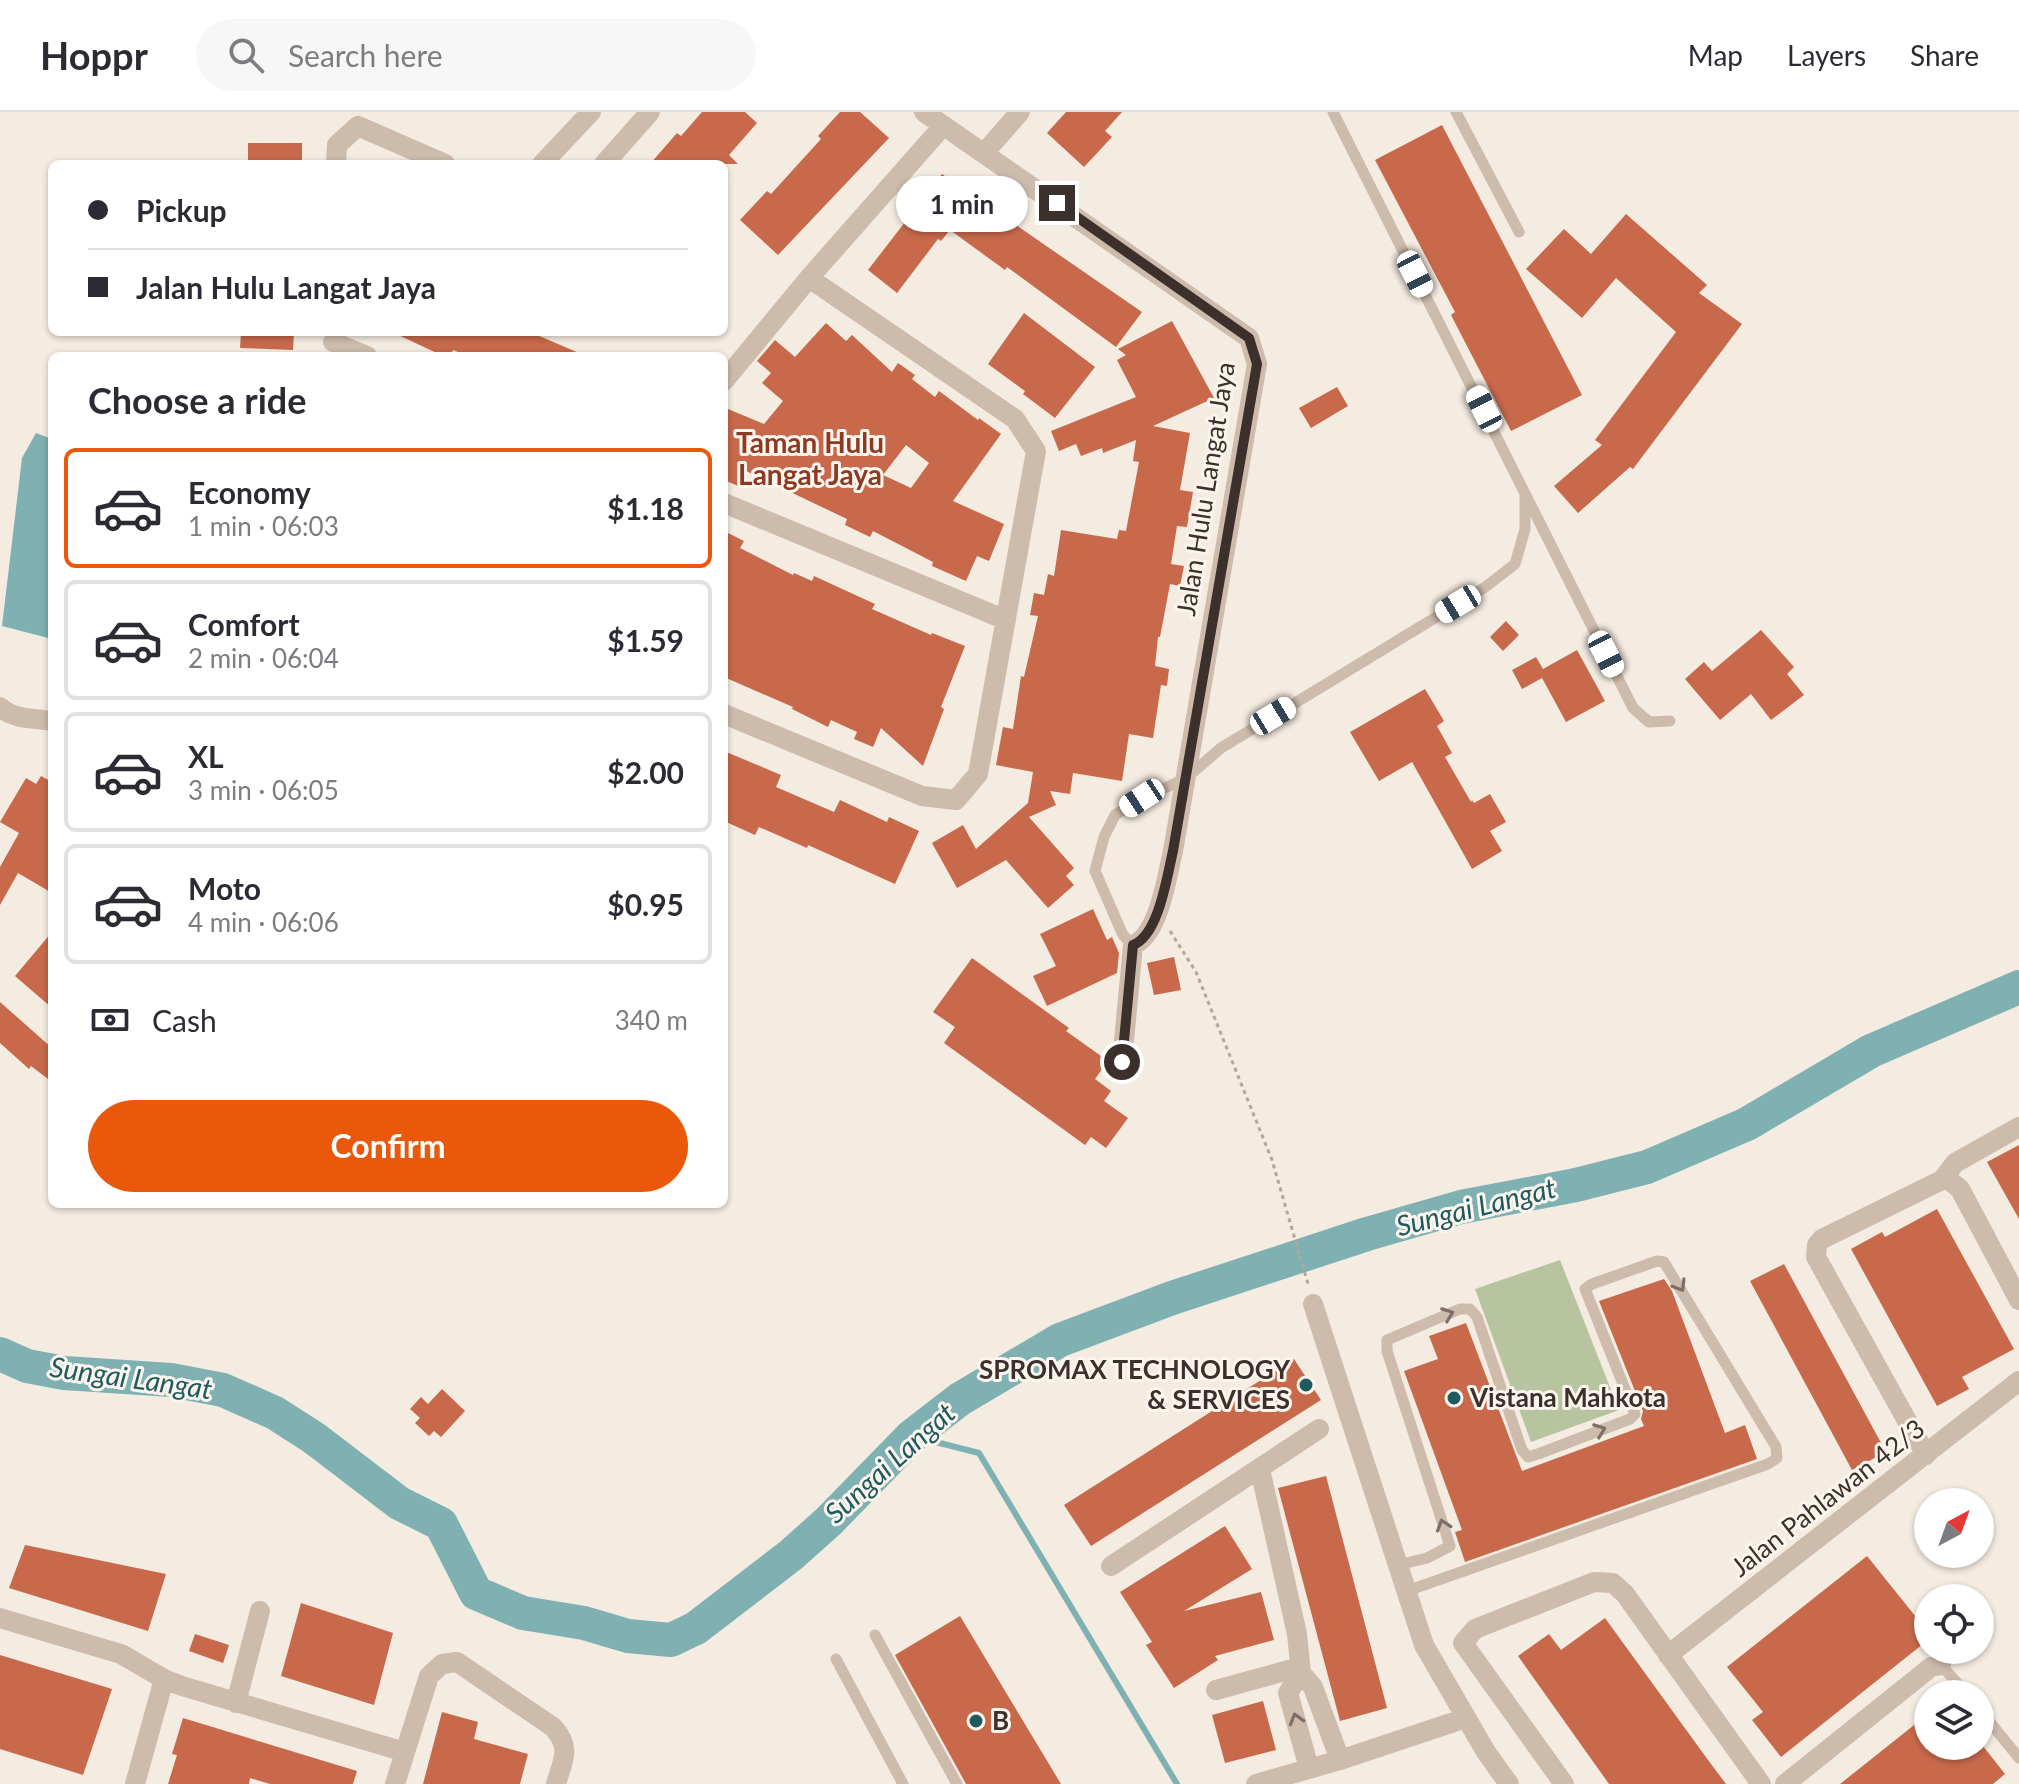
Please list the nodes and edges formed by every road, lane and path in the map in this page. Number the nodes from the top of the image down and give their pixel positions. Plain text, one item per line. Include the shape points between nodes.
1 (591, 112) edge
2 (650, 112) edge
3 (924, 112) edge
4 (1020, 112) edge
5 (1333, 112) edge
6 (1456, 112) edge
7 (943, 126) junction
8 (985, 152) junction
9 (337, 154) edge
10 (436, 160) edge
11 (546, 160) edge
12 (608, 160) edge
13 (1519, 232) dead end
14 (809, 278) junction
15 (333, 343) edge
16 (357, 352) edge
17 (728, 376) edge
18 (1525, 490) junction
19 (728, 505) edge
20 (1006, 620) junction
21 (0, 707) edge
22 (728, 716) edge
23 (48, 720) edge
24 (1670, 721) dead end
25 (1185, 779) junction
26 (1158, 911) junction
27 (1133, 945) junction
28 (1122, 1062) dead end
29 (2019, 1127) edge
30 (1951, 1185) junction
31 (2019, 1300) edge
32 (1313, 1304) joint
33 (2019, 1381) edge
34 (1319, 1429) dead end
35 (1926, 1455) junction
36 (1260, 1469) junction
37 (1398, 1565) junction
38 (1111, 1566) dead end
39 (1407, 1591) junction
40 (260, 1611) dead end
41 (0, 1618) edge
42 (875, 1635) dead end
43 (1668, 1655) junction
44 (836, 1659) dead end
45 (1941, 1665) joint
46 (1300, 1670) junction
47 (164, 1679) junction
48 (1954, 1680) edge
49 (1216, 1690) dead end
50 (236, 1703) junction
51 (1466, 1718) junction
52 (1994, 1727) edge
53 (405, 1752) junction
54 (2019, 1758) edge
55 (1340, 1760) junction
56 (1309, 1768) junction
57 (135, 1784) edge
58 (395, 1784) edge
59 (556, 1784) edge
60 (903, 1784) edge
61 (957, 1784) edge
62 (1256, 1784) edge
63 (1509, 1784) edge
64 (1564, 1784) edge
65 (1761, 1784) edge
66 (1785, 1784) edge

1 - 11 street
2 - 12 street
3 - 7 street, Jalan Hulu Langat Jaya
4 - 8 street
5 - 18 lane
6 - 13 lane
7 - 8 street, Jalan Hulu Langat Jaya
7 - 14 street
8 - 25 street, Jalan Hulu Langat Jaya via 1249,338 1257,364
9 - 10 street via 358,126
14 - 17 street
14 - 20 street via 1015,419 1036,451
15 - 16 street
18 - 24 lane via 1633,708 1649,722
18 - 25 lane via 1525,529 1515,564 1221,748
19 - 20 street
20 - 22 street via 978,774 956,800 922,796
21 - 23 street
25 - 26 street, Jalan Hulu Langat Jaya
25 - 27 lane via 1115,815 1104,837 1095,871 1123,935
26 - 27 street via 1147,935
26 - 32 path via 1196,972 1272,1160
27 - 28 street
29 - 30 street via 1955,1163
30 - 31 street
30 - 35 street via 1817,1245 1816,1257
32 - 37 street
33 - 35 street, Jalan Pahlawan 42/3
34 - 36 street
35 - 43 street, Jalan Pahlawan 42/3
36 - 38 street
36 - 46 street via 1297,1634
37 - 39 street
37 -> 39 lane via 1450,1546 1387,1340 1470,1309 1528,1457 1635,1414 1585,1289 1664,1262 1776,1447 1777,1458
39 - 51 street via 1424,1645
40 - 50 street
41 - 47 street via 121,1654
42 - 61 lane
43 - 64 street via 1613,1583 1594,1582 1475,1629 1463,1643
43 - 65 street
44 - 60 lane
45 - 48 lane
45 - 66 street via 1931,1667
46 - 49 street
46 - 55 street via 1313,1687
56 -> 46 street via 1288,1693
47 - 50 street
47 - 57 street
50 - 53 street
51 - 55 street
51 - 63 street
52 - 54 lane
53 - 58 street
53 - 59 street via 429,1676 442,1664 457,1662 563,1738
55 - 56 street
56 - 62 street

